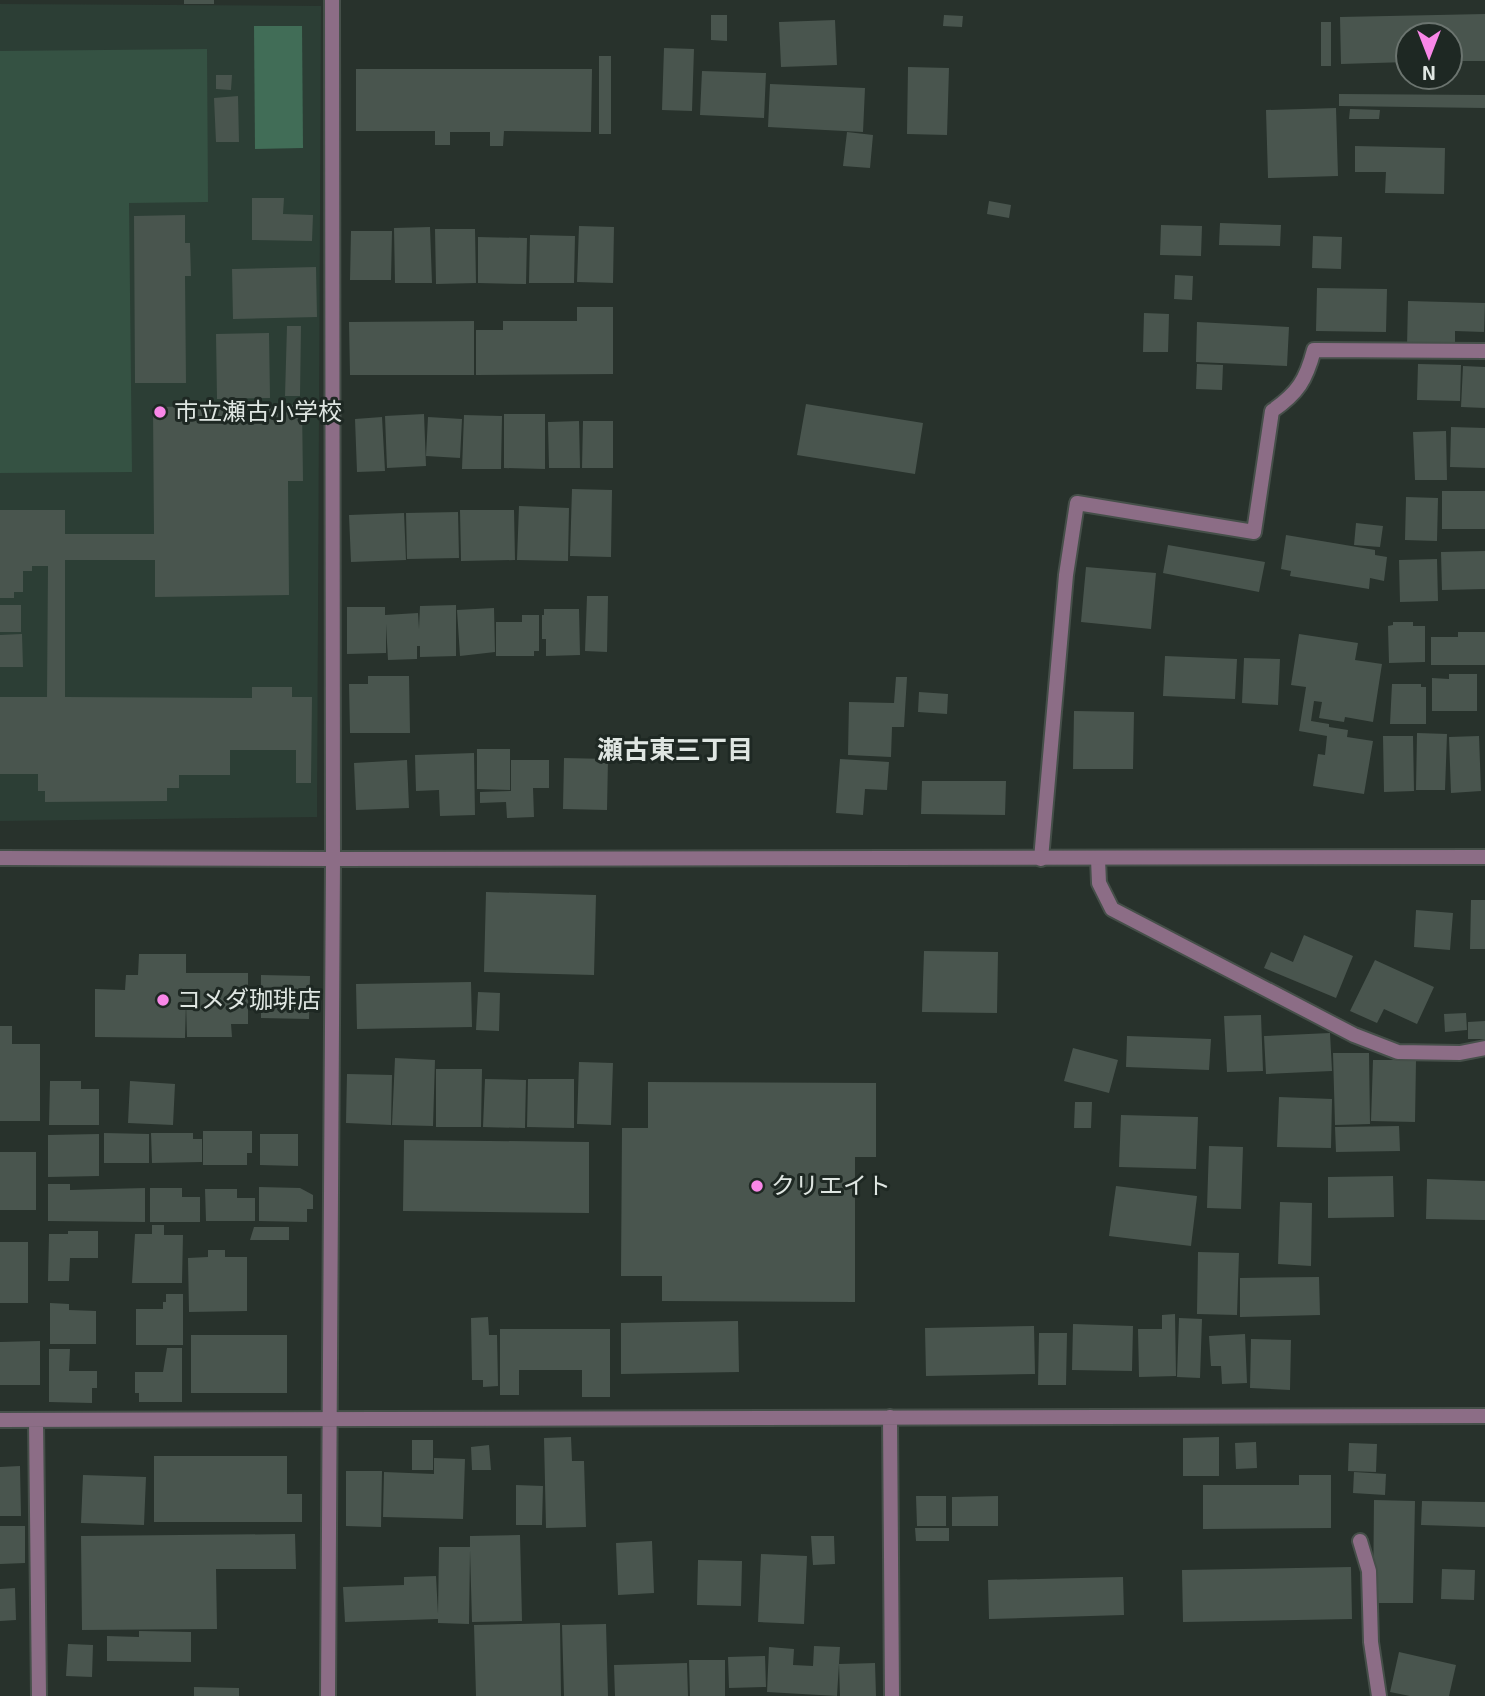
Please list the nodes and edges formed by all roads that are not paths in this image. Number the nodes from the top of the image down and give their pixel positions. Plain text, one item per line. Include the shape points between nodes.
1 (332, 0) edge
2 (1485, 351) edge
3 (1485, 857) edge
4 (0, 858) edge
5 (333, 859) junction
6 (1041, 859) junction
7 (1098, 859) junction
8 (1485, 1048) edge
9 (1485, 1416) edge
10 (891, 1417) junction
11 (328, 1419) junction
12 (0, 1420) edge
13 (36, 1420) junction
14 (1360, 1541) dead end
15 (39, 1696) edge
16 (328, 1696) edge
17 (892, 1696) edge
18 (1379, 1696) edge

1 - 5 street
2 - 6 street via 1314,350 1307,376 1290,399 1272,411 1254,532 1077,503 1066,575
3 - 7 street
4 - 5 street
5 - 6 street
5 - 11 street
6 - 7 street
7 - 8 street via 1099,883 1112,909 1354,1035 1398,1052 1460,1053
9 - 10 street
10 - 11 street
10 - 17 street
11 - 13 street
11 - 16 street
12 - 13 street
13 - 15 street
14 - 18 street via 1369,1571 1371,1642

